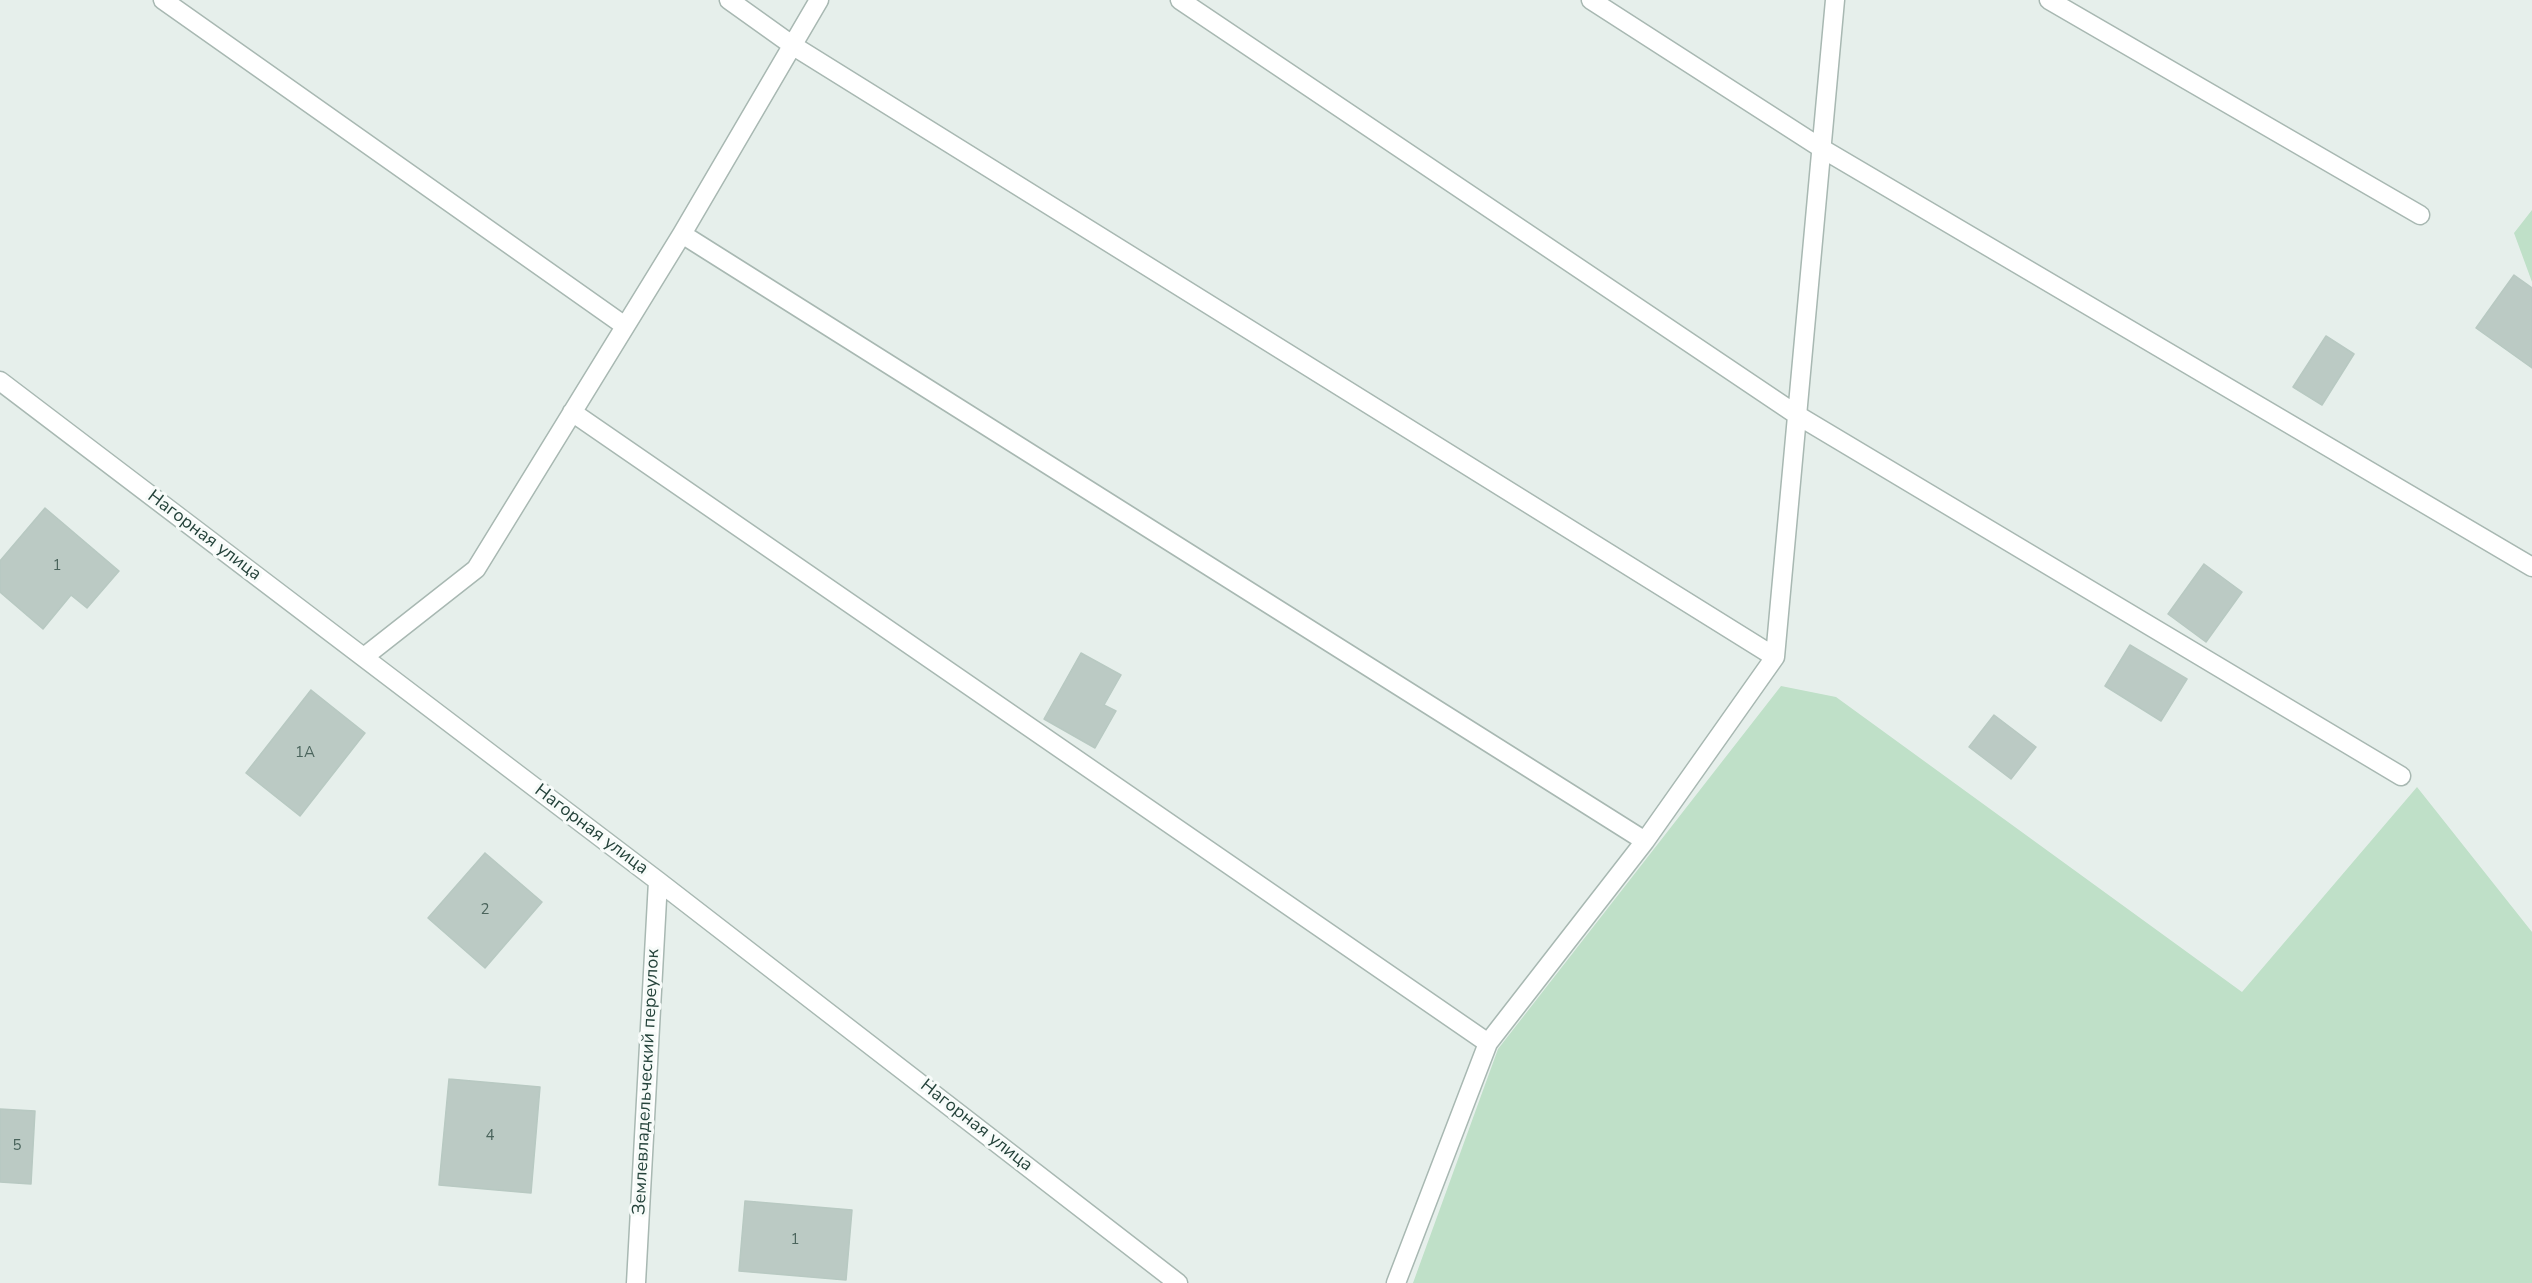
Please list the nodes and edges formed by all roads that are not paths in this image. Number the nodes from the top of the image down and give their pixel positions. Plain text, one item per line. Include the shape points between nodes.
1 (163, 0) edge
2 (729, 0) edge
3 (819, 0) edge
4 (1180, 0) edge
5 (1591, 0) edge
6 (1835, 0) edge
7 (2049, 0) edge
8 (792, 45) junction
9 (1821, 148) junction
10 (2420, 215) dead end
11 (682, 234) junction
12 (626, 326) junction
13 (0, 381) edge
14 (572, 412) junction
15 (1797, 415) junction
16 (2532, 567) edge
17 (364, 657) junction
18 (1775, 657) junction
19 (2401, 776) dead end
20 (1645, 842) junction
21 (658, 881) junction
22 (1488, 1043) junction
23 (636, 1283) edge
24 (1178, 1283) edge
25 (1396, 1283) edge

1 - 12 street
2 - 8 street
3 - 8 street
4 - 15 street
5 - 9 street
6 - 9 street
7 - 10 street
8 - 11 street
8 - 18 street
9 - 15 street
9 - 16 street
11 - 12 street
11 - 20 street
12 - 14 street
13 - 17 street, Нагорная улица
14 - 17 street via 476,569
14 - 22 street
15 - 18 street
15 - 19 street
17 - 21 street, Нагорная улица
18 - 20 street
20 - 22 street
21 - 23 street, Землевладельческий переулок
21 - 24 street, Нагорная улица
22 - 25 street

